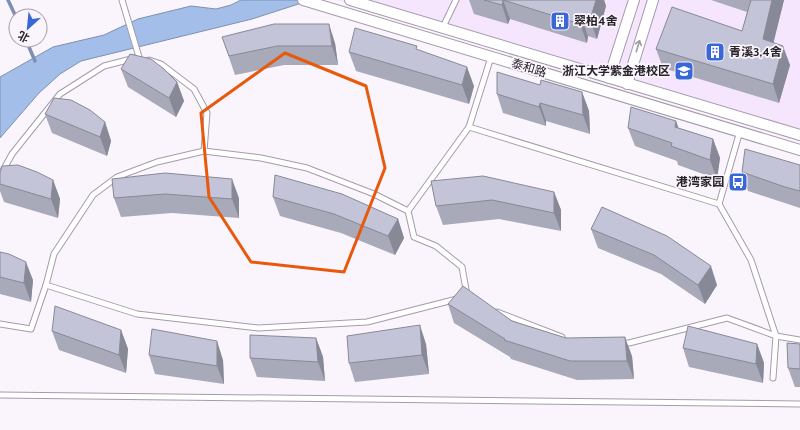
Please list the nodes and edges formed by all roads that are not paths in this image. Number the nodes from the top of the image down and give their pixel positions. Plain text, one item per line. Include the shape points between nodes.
1 (122, 0) edge
2 (303, 0) edge
3 (350, 0) edge
4 (456, 0) edge
5 (634, 0) edge
6 (653, 0) edge
7 (443, 27) junction
8 (139, 57) junction
9 (491, 57) junction
10 (609, 78) junction
11 (627, 84) junction
12 (469, 127) junction
13 (740, 131) junction
14 (800, 135) edge
15 (800, 150) edge
16 (204, 151) junction
17 (0, 176) edge
18 (718, 204) junction
19 (408, 211) junction
20 (46, 285) junction
21 (468, 296) junction
22 (473, 300) edge
23 (491, 309) edge
24 (0, 324) edge
25 (776, 336) junction
26 (568, 339) edge
27 (800, 340) edge
28 (614, 342) edge
29 (773, 378) dead end
30 (0, 395) edge
31 (800, 404) edge

1 - 8 lane
2 - 9 street, 泰和路
3 - 7 street, 泰和路
4 - 7 lane
5 - 10 street
11 -> 6 street
7 - 10 street, 泰和路
8 - 16 lane via 161,64 194,89 207,113
8 - 17 lane via 104,66 60,94 12,154
9 - 12 lane
9 - 13 street, 泰和路
10 - 11 street, 泰和路
11 - 14 street, 泰和路
12 - 18 lane
12 - 19 lane
13 - 15 street, 泰和路
13 - 18 lane
16 - 19 lane via 261,158 307,168 374,194
16 - 20 lane via 157,162 117,177 93,195 54,254
18 - 25 lane via 751,260
19 - 21 lane via 414,237 436,246 462,268
20 - 21 lane via 137,314 258,328 367,322
20 - 24 lane via 31,329
21 - 22 lane
23 - 26 lane
25 - 27 lane
25 - 28 lane via 727,318 629,343
25 - 29 lane
30 - 31 lane

